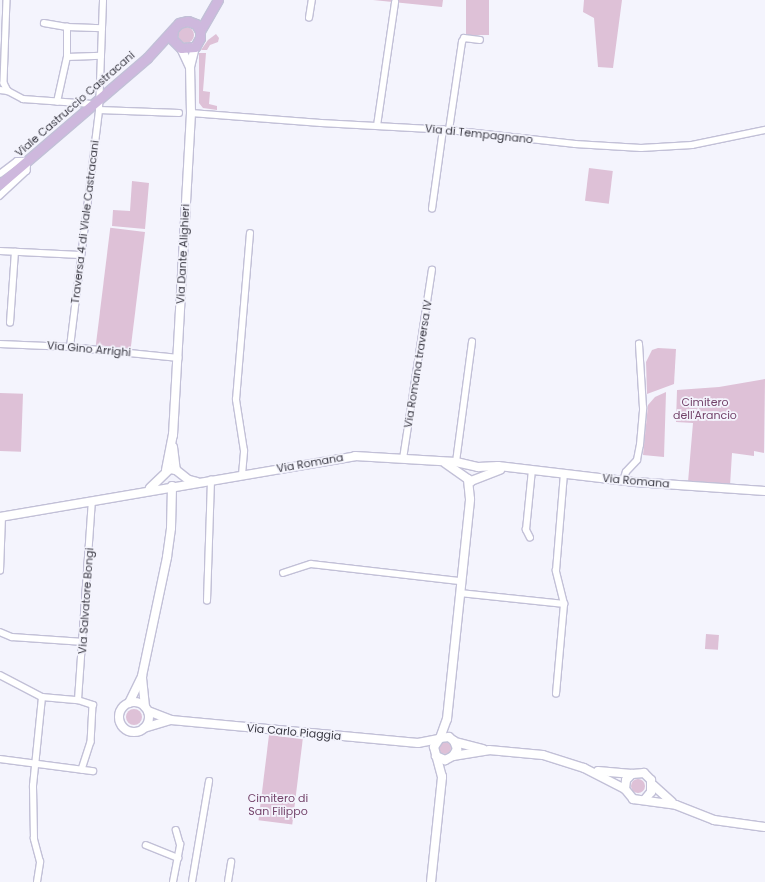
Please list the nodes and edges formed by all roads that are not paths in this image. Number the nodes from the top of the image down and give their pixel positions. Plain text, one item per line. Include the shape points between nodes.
1 (7, 0) edge
2 (103, 0) edge
3 (312, 0) edge
4 (395, 2) dead end
5 (215, 3) edge
6 (309, 18) dead end
7 (192, 22) junction
8 (44, 23) dead end
9 (67, 27) junction
10 (102, 28) junction
11 (173, 30) junction
12 (200, 31) junction
13 (480, 40) dead end
14 (178, 46) junction
15 (195, 47) junction
16 (101, 56) junction
17 (67, 57) junction
18 (147, 58) junction
19 (190, 67) junction
20 (0, 90) edge
21 (8, 91) junction
22 (100, 97) junction
23 (58, 102) junction
24 (96, 107) junction
25 (179, 113) dead end
26 (191, 113) junction
27 (377, 126) junction
28 (446, 130) junction
29 (765, 130) edge
30 (28, 161) junction
31 (0, 174) edge
32 (0, 184) edge
33 (0, 196) edge
34 (432, 208) dead end
35 (250, 234) dead end
36 (0, 252) edge
37 (15, 252) junction
38 (80, 255) junction
39 (432, 270) dead end
40 (10, 323) dead end
41 (472, 342) dead end
42 (0, 344) edge
43 (639, 344) dead end
44 (70, 347) junction
45 (178, 358) junction
46 (172, 442) junction
47 (403, 459) junction
48 (445, 462) junction
49 (456, 462) junction
50 (475, 467) junction
51 (508, 468) junction
52 (532, 470) junction
53 (178, 472) junction
54 (164, 473) junction
55 (564, 474) junction
56 (242, 475) junction
57 (467, 478) junction
58 (478, 479) junction
59 (211, 480) junction
60 (623, 481) junction
61 (200, 482) junction
62 (172, 486) junction
63 (765, 491) edge
64 (142, 492) junction
65 (470, 499) junction
66 (92, 501) junction
67 (1, 517) edge
68 (530, 538) dead end
69 (0, 571) edge
70 (283, 573) dead end
71 (461, 581) junction
72 (460, 593) junction
73 (207, 601) dead end
74 (564, 604) junction
75 (0, 632) edge
76 (84, 642) junction
77 (0, 675) edge
78 (142, 676) junction
79 (556, 694) dead end
80 (42, 697) junction
81 (78, 700) junction
82 (129, 703) junction
83 (146, 709) junction
84 (447, 719) junction
85 (170, 720) junction
86 (144, 728) junction
87 (439, 738) junction
88 (453, 740) junction
89 (418, 743) junction
90 (490, 750) junction
91 (436, 755) junction
92 (452, 758) junction
93 (0, 760) edge
94 (35, 763) junction
95 (584, 768) junction
96 (82, 770) junction
97 (93, 771) dead end
98 (632, 774) junction
99 (442, 777) junction
100 (209, 782) dead end
101 (653, 785) junction
102 (625, 789) junction
103 (645, 799) junction
104 (676, 805) junction
105 (765, 827) edge
106 (176, 831) dead end
107 (146, 845) dead end
108 (178, 858) junction
109 (231, 862) dead end
110 (37, 882) edge
111 (173, 882) edge
112 (192, 882) edge
113 (228, 882) edge
114 (431, 882) edge

1 - 21 street via 4,83
2 - 10 street
3 - 6 street
4 - 27 street
5 - 7 main road, Viale Castruccio Castracani
5 - 12 main road, Viale Castruccio Castracani
7 - 11 main road, Viale Castruccio Castracani via 183,21
7 - 12 main road
8 - 9 street
9 - 10 street
9 - 17 street
10 - 16 street
11 - 14 main road
11 - 18 main road, Viale Castruccio Castracani
12 - 15 main road, Viale Castruccio Castracani via 200,38
13 - 28 street via 464,38 462,42
14 - 15 main road, Viale Castruccio Castracani
14 - 18 main road, Viale Castruccio Castracani
14 - 19 main road, Via Dante Alighieri
15 - 19 main road, Via Dante Alighieri
16 - 17 street
16 - 22 street
17 - 23 street
18 - 22 main road, Viale Castruccio Castracani
19 - 26 main road, Via Dante Alighieri
20 - 21 street
21 - 23 street via 23,99
22 - 24 main road, Viale Castruccio Castracani
23 - 24 street
24 - 25 street
24 - 30 main road, Viale Castruccio Castracani
24 - 38 street, Traversa 4 di Viale Castracani
26 - 27 street, Via di Tempagnano
26 - 45 main road, Via Dante Alighieri
27 - 28 street, Via di Tempagnano
28 - 29 street, Via di Tempagnano via 575,144 652,148 711,142
28 - 34 street
30 - 31 street via 17,161
30 - 32 main road, Viale Castruccio Castracani
30 - 33 street via 27,171
35 - 56 street via 236,400 244,451
36 - 37 street
37 - 38 street
37 - 40 street
38 - 44 street, Traversa 4 di Viale Castracani
39 - 47 street, Via Romana traversa IV
41 - 49 street
42 - 44 street, Via Gino Arrighi
43 - 60 street via 643,408 640,445 637,460 626,472
44 - 45 street, Via Gino Arrighi
45 - 46 main road, Via Dante Alighieri
46 - 53 main road, Via Dante Alighieri
46 - 54 main road, Via Dante Alighieri
47 - 48 main road, Via Romana
47 - 56 main road, Via Romana via 342,457
48 - 49 main road, Via Romana
48 - 57 main road
49 - 50 main road, Via Romana
50 - 51 main road, Via Romana
50 - 57 main road via 467,468
50 - 58 main road
51 - 52 main road, Via Romana
51 - 58 main road, Via Romana
52 - 55 main road, Via Romana
52 - 68 street via 526,530
53 - 54 main road, Via Romana
53 - 61 main road, Via Romana via 189,480
53 - 62 main road via 179,482
54 - 62 main road via 164,483
54 - 64 main road, Via Romana via 156,485
55 - 60 main road, Via Romana
55 - 74 street via 556,571
56 - 59 main road, Via Romana
57 - 58 main road, Via Romana
57 - 65 main road
58 - 65 main road
59 - 61 main road, Via Romana
59 - 73 street
60 - 63 main road, Via Romana
61 - 62 main road, Via Romana
62 - 64 main road, Via Romana
62 - 78 main road via 170,536
64 - 66 main road, Via Romana
65 - 71 main road
66 - 67 main road, Via Romana
66 - 76 street, Via Salvatore Bongi
67 - 69 street
70 - 71 street via 311,564
71 - 72 main road
72 - 74 street
72 - 84 main road
74 - 79 street
75 - 76 street via 12,637
76 - 81 street, Via Salvatore Bongi
77 - 80 street
78 - 82 main road
78 - 83 main road
80 - 81 street
80 - 94 street
81 - 96 street via 92,705 94,709 91,742
82 - 83 main road via 138,703
82 - 86 main road via 120,711 120,724 130,732
83 - 85 main road, Via Carlo Piaggia
83 - 86 main road via 149,720
84 - 87 main road
84 - 88 main road
85 - 86 main road, Via Carlo Piaggia
85 - 89 main road, Via Carlo Piaggia
87 - 88 main road
87 - 89 main road
87 - 91 main road via 434,744
88 - 90 main road
88 - 92 main road via 457,749
89 - 91 main road
90 - 92 main road
90 - 95 main road via 543,755
91 - 92 main road via 442,759
91 - 99 main road
92 - 99 main road
93 - 94 street
94 - 96 street
94 - 110 street via 34,839 40,862
95 - 98 main road via 614,774
95 - 102 main road
96 - 97 street
98 - 101 main road via 646,774
98 - 102 main road via 626,780
99 - 114 main road
100 - 112 street
101 - 103 main road
101 - 104 main road
102 - 103 main road via 631,798
103 - 104 main road
104 - 105 main road via 714,820
106 - 108 street via 180,845
107 - 108 street
108 - 111 street
109 - 113 street

